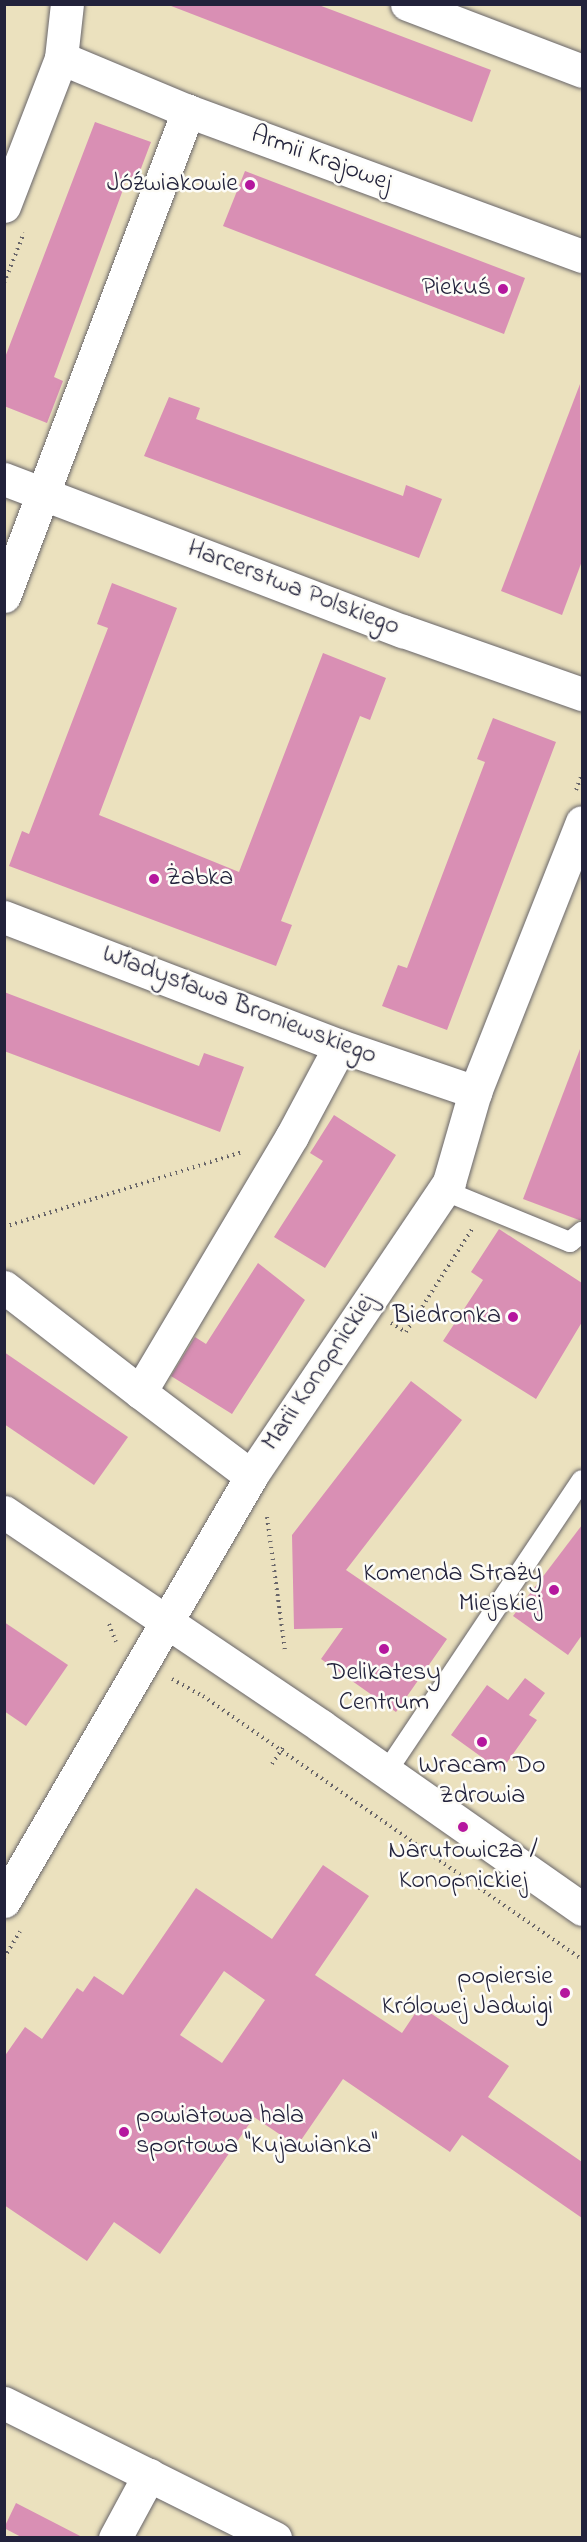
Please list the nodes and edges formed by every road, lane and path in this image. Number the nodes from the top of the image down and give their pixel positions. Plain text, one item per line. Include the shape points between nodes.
1 (67, 4) edge
2 (407, 4) edge
3 (61, 58) junction
4 (582, 71) edge
5 (188, 111) junction
6 (15, 217) edge
7 (582, 256) edge
8 (4, 283) edge
9 (4, 479) edge
10 (42, 493) junction
11 (4, 596) edge
12 (582, 694) edge
13 (582, 822) edge
14 (4, 916) edge
15 (340, 1046) junction
16 (475, 1092) junction
17 (292, 1136) junction
18 (443, 1190) junction
19 (4, 1227) edge
20 (582, 1232) edge
21 (4, 1287) edge
22 (140, 1392) junction
23 (251, 1476) junction
24 (582, 1480) edge
25 (266, 1510) dead end
26 (4, 1512) edge
27 (108, 1622) dead end
28 (165, 1623) junction
29 (285, 1651) dead end
30 (142, 1661) junction
31 (285, 1745) dead end
32 (282, 1750) junction
33 (272, 1764) dead end
34 (387, 1771) junction
35 (4, 1901) edge
36 (582, 1909) edge
37 (582, 1959) edge
38 (4, 2403) edge
39 (149, 2475) junction
40 (115, 2538) edge
41 (276, 2538) edge

1 - 3 street
2 - 4 street
3 - 5 street, Armii Krajowej
3 - 6 street
5 - 7 street, Armii Krajowej
5 - 10 street
6 - 8 path
9 - 10 street, Harcerstwa Polskiego
10 - 11 street
10 - 12 street, Harcerstwa Polskiego via 392,627
13 - 16 street, Marii Konopnickiej
14 - 15 street, Władysława Broniewskiego
15 - 16 street, Władysława Broniewskiego
15 - 17 street
16 - 18 street, Marii Konopnickiej
17 - 19 path
17 - 22 street
18 - 20 lane via 570,1242
18 - 23 street, Marii Konopnickiej
21 - 22 street
22 - 23 street
23 - 28 street, Marii Konopnickiej
24 - 34 lane
25 - 29 path
26 - 28 street
27 - 30 path via 115,1641
28 - 30 street, Marii Konopnickiej
28 - 34 street
30 - 32 path via 203,1696
30 - 35 street, Marii Konopnickiej
31 - 32 path
32 - 33 path
32 - 37 path
34 - 36 street
38 - 39 street
39 - 40 street
39 - 41 street

